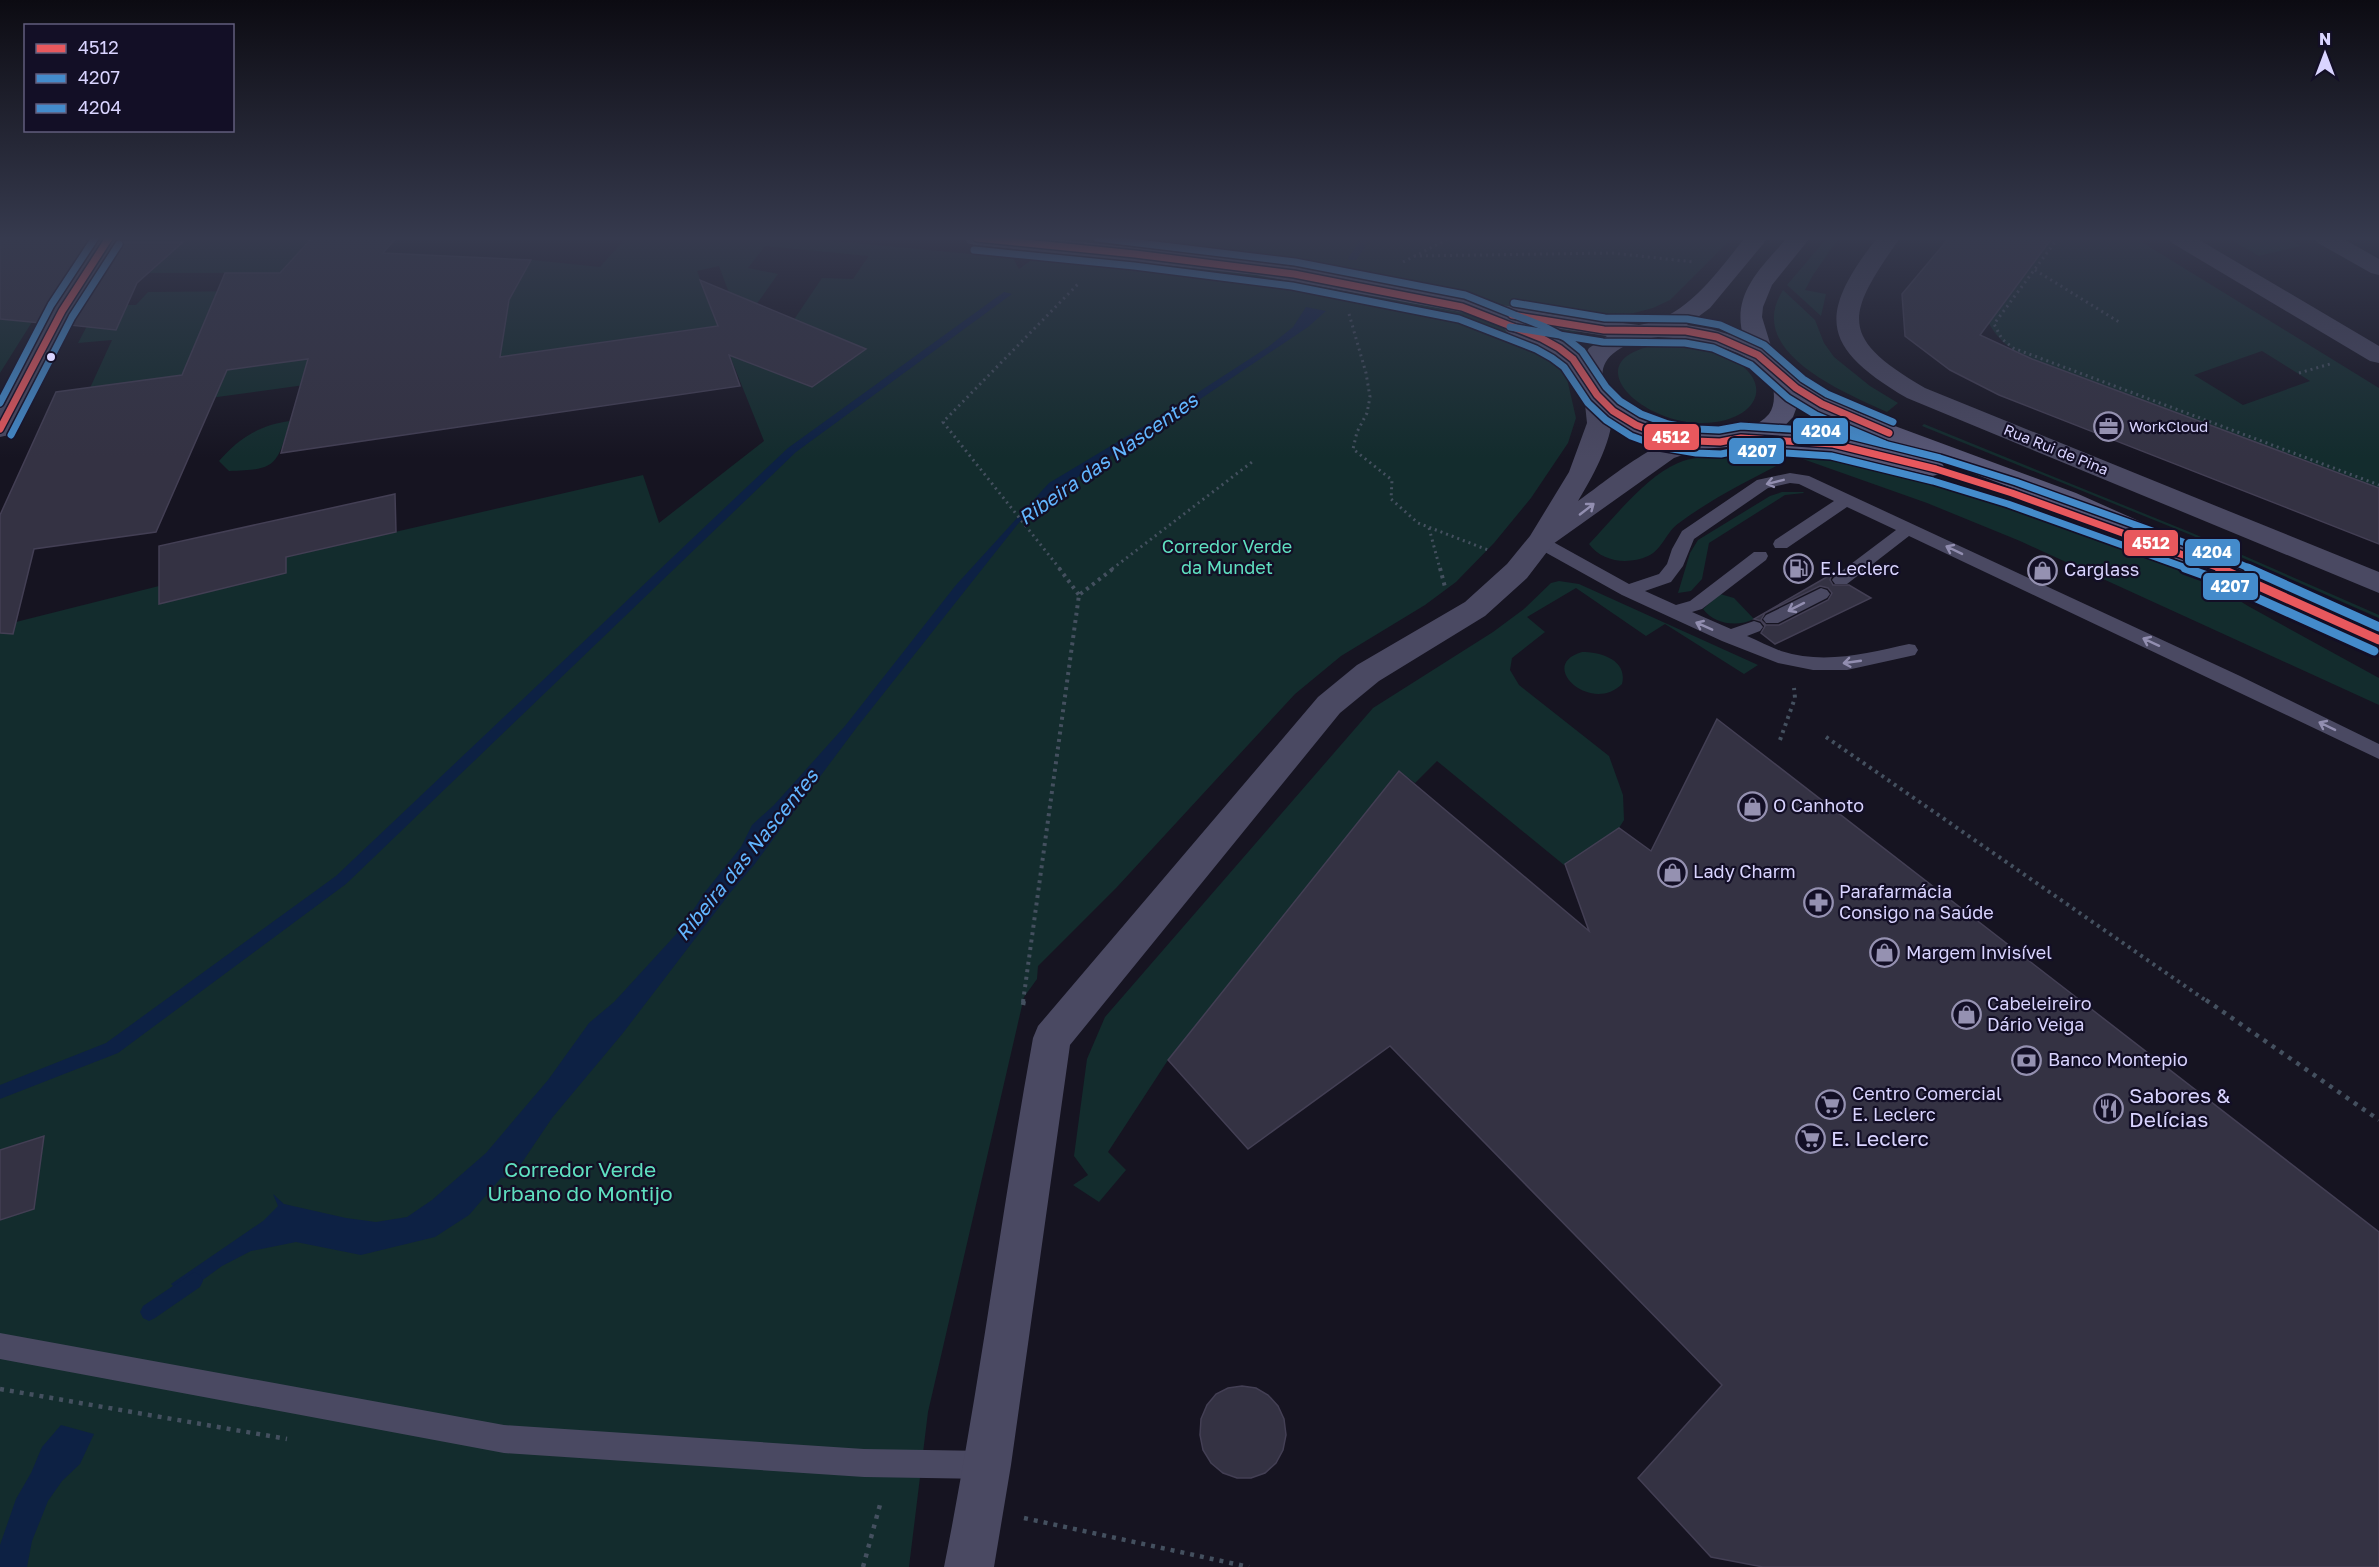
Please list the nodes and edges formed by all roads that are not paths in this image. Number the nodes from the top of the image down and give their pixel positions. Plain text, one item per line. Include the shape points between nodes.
1 (62, 311) edge
2 (1473, 311) edge
3 (1487, 311) edge
4 (1692, 311) edge
5 (1751, 311) edge
6 (1848, 311) edge
7 (2303, 311) edge
8 (1647, 331) junction
9 (2379, 356) edge
10 (1770, 366) junction
11 (1595, 392) junction
12 (0, 429) edge
13 (1742, 438) junction
14 (1696, 441) junction
15 (1846, 500) junction
16 (1908, 529) junction
17 (1540, 542) junction
18 (1781, 544) dead end
19 (1760, 556) dead end
20 (2215, 566) junction
21 (1841, 580) dead end
22 (2379, 583) edge
23 (1628, 591) junction
24 (1821, 594) dead end
25 (1674, 612) junction
26 (1772, 619) dead end
27 (2339, 621) junction
28 (1754, 627) dead end
29 (1728, 637) junction
30 (2379, 640) edge
31 (1909, 650) dead end
32 (2379, 650) edge
33 (2379, 752) edge
34 (0, 1346) edge
35 (988, 1465) junction
36 (969, 1567) edge

1 - 12 street
2 - 11 main road via 1559,348 1573,359
3 - 8 main road via 1585,327
4 - 8 main road
5 - 10 main road
6 - 22 street, Rua Rui de Pina via 1850,337 1864,356 1883,374 1916,393
7 - 9 street
8 - 10 main road via 1686,330 1713,336 1739,346
8 - 11 main road via 1616,338 1601,348 1592,360 1589,374
10 - 13 main road via 1786,390 1787,405 1779,420 1764,431
10 - 20 main road via 1802,393 1848,417 2066,499
11 - 14 main road via 1612,411 1636,425 1665,436
11 - 17 street via 1599,423 1594,442 1582,472
13 - 14 main road
13 - 20 main road via 1833,444 1936,469
17 -> 14 street via 1665,452
15 - 16 lane
15 - 18 lane
15 -> 23 lane via 1803,480 1790,478 1763,484 1688,535 1675,566 1665,578
16 - 21 lane
33 -> 16 lane
17 - 23 lane
17 - 35 street via 1517,571 1475,609 1368,674 1329,705 1052,1038
19 - 25 lane via 1696,605
20 - 27 main road
23 - 25 lane
24 -> 26 lane
29 -> 25 lane
27 - 30 main road
27 - 32 lane
28 - 29 lane
31 -> 29 lane via 1847,664 1813,664 1778,657
34 - 35 lane via 504,1439 896,1464
35 - 36 street

